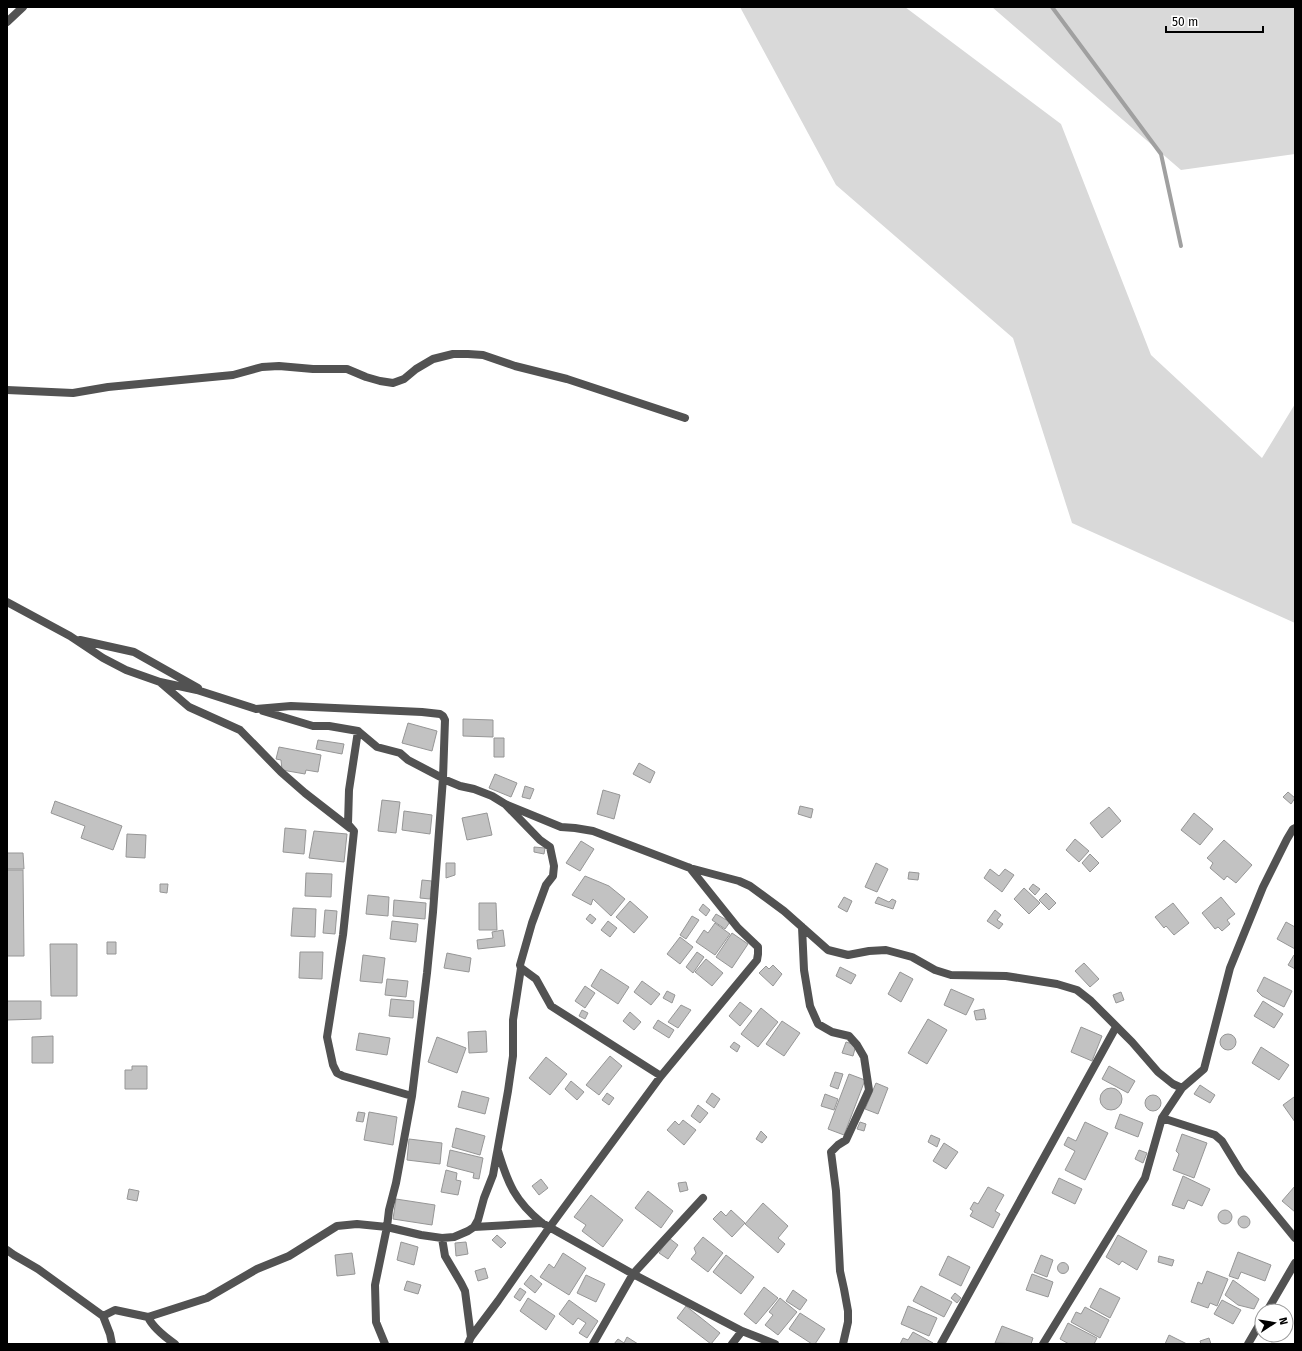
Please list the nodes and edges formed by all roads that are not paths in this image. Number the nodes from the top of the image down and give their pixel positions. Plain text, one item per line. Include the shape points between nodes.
1 (23, 7) edge
2 (7, 22) edge
3 (7, 390) edge
4 (685, 418) dead end
5 (7, 602) edge
6 (75, 639) junction
7 (160, 682) junction
8 (206, 693) junction
9 (256, 709) junction
10 (358, 731) junction
11 (443, 778) junction
12 (505, 804) junction
13 (1295, 828) edge
14 (354, 831) junction
15 (690, 868) junction
16 (802, 927) junction
17 (521, 968) junction
18 (1116, 1027) junction
19 (661, 1076) junction
20 (1182, 1088) junction
21 (412, 1096) junction
22 (1162, 1118) junction
23 (497, 1150) junction
24 (703, 1198) dead end
25 (545, 1225) junction
26 (387, 1227) junction
27 (474, 1227) junction
28 (442, 1238) junction
29 (1295, 1238) edge
30 (7, 1250) edge
31 (1295, 1263) edge
32 (633, 1274) junction
33 (1272, 1303) edge
34 (103, 1316) junction
35 (148, 1317) junction
36 (742, 1330) junction
37 (1254, 1334) edge
38 (469, 1341) edge
39 (112, 1344) edge
40 (175, 1344) edge
41 (385, 1344) edge
42 (593, 1344) edge
43 (732, 1344) edge
44 (775, 1344) edge
45 (843, 1344) edge
46 (941, 1344) edge
47 (1043, 1344) edge
48 (1248, 1344) edge

1 - 2 street
3 - 4 street via 73,393 108,387 233,375 262,367 279,366 347,369 393,383 404,379 432,360 453,354 468,354 483,355 567,379
5 - 6 street
6 - 7 street via 126,670
6 - 8 street via 134,652
7 - 8 street
7 - 14 street via 189,707 240,730 281,772
8 - 9 street
9 - 10 street via 312,726
9 - 11 street via 291,706 440,714 445,720
10 - 11 street via 377,747 400,753 408,760
10 - 14 street via 349,790 348,824
11 - 12 street via 492,796
11 - 21 street via 433,912
12 - 15 street via 560,827 593,831
12 - 17 street via 550,847 554,866 553,876 546,885 532,923
13 - 20 street via 1263,887 1230,968 1204,1068
14 - 21 street via 343,935 327,1037 333,1065 337,1073 343,1076
15 - 16 street via 750,886
15 - 19 street via 738,928 758,948 758,954 757,960
16 - 18 street via 828,950 839,953 848,955 886,950 912,957 951,975 1006,976 1057,984 1077,990
16 - 45 street via 804,970 810,1006 818,1024 832,1032 849,1036 857,1045 864,1057 869,1090 846,1140 831,1152 836,1191 840,1270 848,1311
17 - 19 street via 536,979 551,1006
17 - 23 street via 513,1020 513,1056
18 - 20 street via 1158,1072
18 - 46 street
19 - 25 street
20 - 22 street
21 - 26 street
22 - 29 street via 1215,1135 1222,1141 1240,1172
22 - 47 street via 1144,1178
23 - 25 street via 517,1198
23 - 27 street via 493,1175
24 - 32 street
25 - 27 street
25 - 32 street
25 - 38 street via 498,1301
26 - 28 street
26 - 35 street via 357,1224 337,1226 289,1256 257,1269 207,1298
26 - 41 street via 375,1285 376,1322
27 - 28 street via 454,1236
28 - 38 street via 445,1256 465,1292
30 - 34 street
31 - 33 street
32 - 36 street
32 - 42 street
34 - 35 street via 115,1310
34 - 39 street
35 - 40 street via 163,1336
36 - 43 street
36 - 44 street
37 - 48 street

